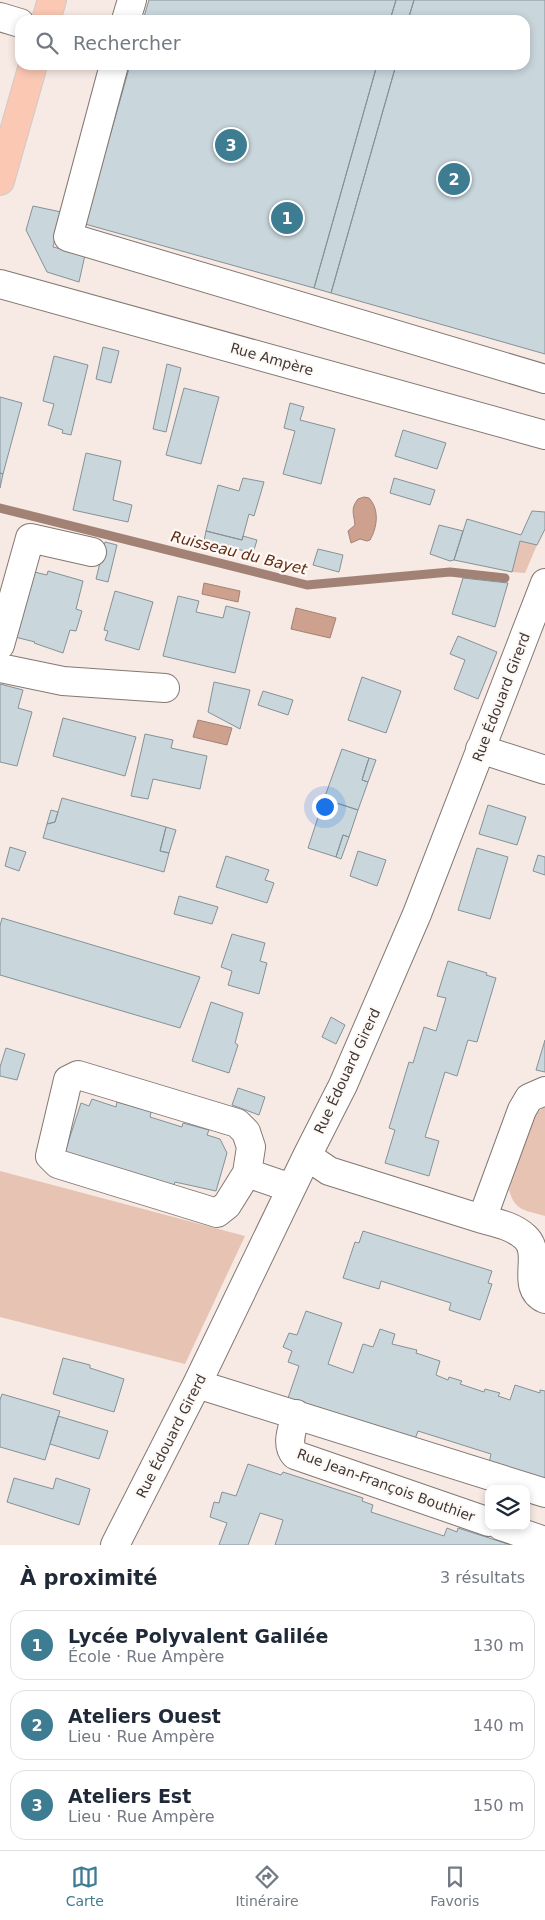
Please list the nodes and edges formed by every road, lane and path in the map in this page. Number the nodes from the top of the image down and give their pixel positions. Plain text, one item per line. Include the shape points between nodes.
1 (52, 0) edge
2 (132, 0) edge
3 (48, 15) edge
4 (128, 15) edge
5 (0, 17) edge
6 (15, 22) edge
7 (33, 70) edge
8 (113, 70) edge
9 (0, 181) edge
10 (0, 284) edge
11 (545, 379) edge
12 (545, 435) edge
13 (92, 552) dead end
14 (545, 583) edge
15 (0, 645) edge
16 (0, 668) edge
17 (165, 688) dead end
18 (480, 749) junction
19 (545, 770) edge
20 (545, 1091) edge
21 (307, 1156) junction
22 (246, 1173) junction
23 (291, 1188) junction
24 (482, 1219) junction
25 (545, 1299) edge
26 (197, 1384) junction
27 (296, 1414) junction
28 (545, 1493) edge
29 (485, 1521) edge
30 (513, 1530) edge
31 (545, 1541) edge
32 (115, 1545) edge

1 - 3 main road
2 - 4 street
5 - 6 street
7 - 9 main road
8 - 11 street via 68,237
10 - 12 street, Rue Ampère
13 - 15 street via 30,538
14 - 18 street, Rue Édouard Girerd
16 - 17 street via 63,681
18 - 19 street
18 - 21 street, Rue Édouard Girerd via 399,959
20 - 24 street via 529,1098 522,1110
21 - 23 street, Rue Édouard Girerd
21 - 24 street via 329,1171
22 - 22 street via 252,1147 246,1132 236,1123 78,1075 68,1080 50,1156 58,1164 217,1213 227,1205
22 - 23 street
23 - 26 street, Rue Édouard Girerd
24 - 25 street via 514,1229 531,1244 534,1255 531,1277 534,1288
26 - 27 street
26 - 32 street, Rue Édouard Girerd
27 - 28 street
27 - 29 street, Rue Jean-François Bouthier via 289,1443 295,1455
30 - 31 street

